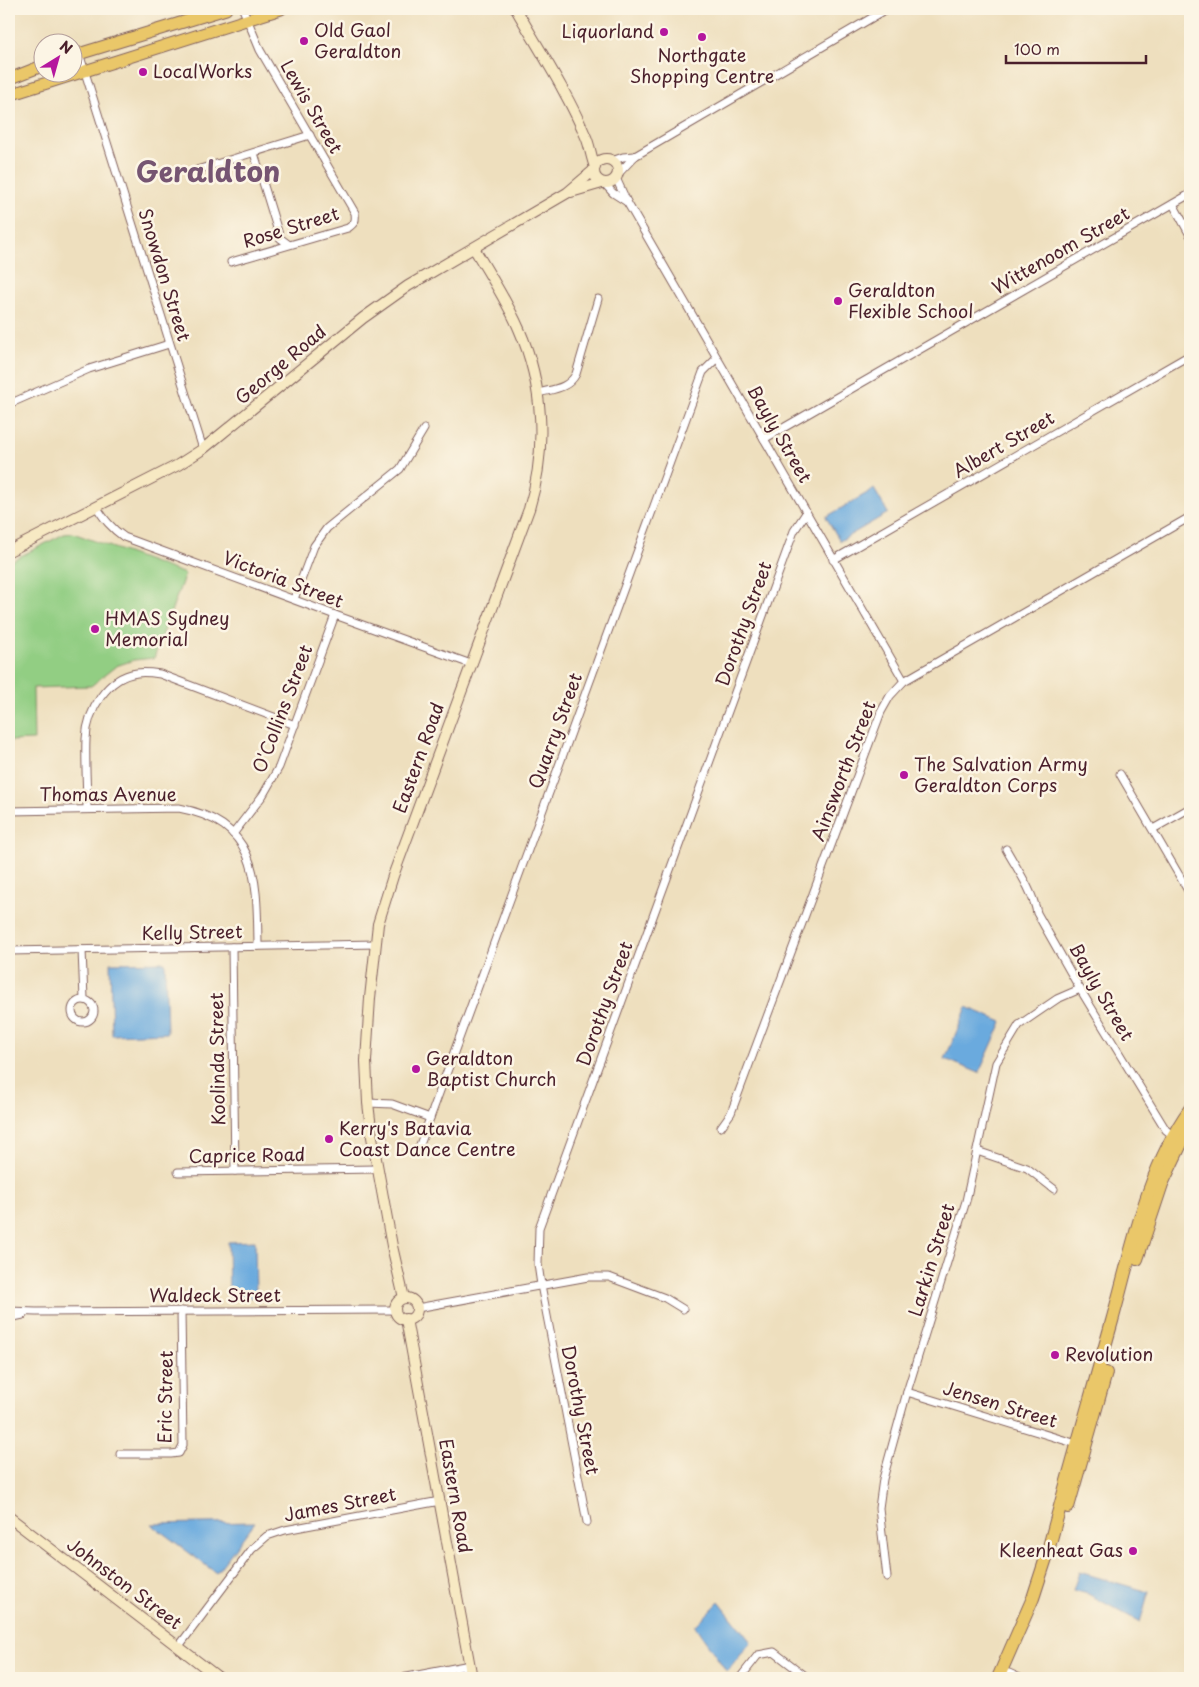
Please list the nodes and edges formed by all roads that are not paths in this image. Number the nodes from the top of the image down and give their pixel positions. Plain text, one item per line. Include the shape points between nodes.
1 (226, 9) edge
2 (281, 9) edge
3 (516, 9) edge
4 (887, 9) edge
5 (245, 14) edge
6 (82, 52) edge
7 (82, 64) edge
8 (85, 69) junction
9 (32, 70) edge
10 (9, 79) edge
11 (9, 94) edge
12 (310, 135) junction
13 (588, 140) junction
14 (254, 153) junction
15 (635, 156) junction
16 (610, 160) junction
17 (595, 168) junction
18 (197, 170) dead end
19 (617, 176) junction
20 (603, 183) junction
21 (567, 194) junction
22 (1190, 194) edge
23 (627, 202) junction
24 (1173, 204) junction
25 (356, 219) joint
26 (1190, 236) edge
27 (288, 244) junction
28 (474, 248) junction
29 (231, 262) dead end
30 (598, 300) dead end
31 (169, 344) junction
32 (1190, 355) edge
33 (717, 358) junction
34 (538, 393) junction
35 (9, 402) edge
36 (424, 429) dead end
37 (764, 439) junction
38 (203, 449) junction
39 (96, 506) junction
40 (806, 514) junction
41 (1190, 517) edge
42 (9, 551) edge
43 (833, 560) junction
44 (294, 599) junction
45 (335, 615) junction
46 (472, 664) junction
47 (904, 682) junction
48 (295, 725) junction
49 (1120, 774) dead end
50 (1190, 808) edge
51 (87, 809) junction
52 (9, 811) edge
53 (1153, 830) junction
54 (233, 834) junction
55 (1006, 849) dead end
56 (1190, 894) edge
57 (376, 944) junction
58 (258, 946) junction
59 (232, 947) junction
60 (82, 950) junction
61 (9, 951) edge
62 (1080, 989) junction
63 (84, 999) dead end
64 (368, 1103) junction
65 (1190, 1109) edge
66 (430, 1118) junction
67 (1190, 1125) edge
68 (721, 1127) dead end
69 (1178, 1139) junction
70 (418, 1150) dead end
71 (977, 1151) junction
72 (378, 1169) junction
73 (234, 1170) junction
74 (178, 1172) dead end
75 (1054, 1189) dead end
76 (541, 1286) junction
77 (404, 1298) junction
78 (417, 1308) junction
79 (683, 1309) dead end
80 (395, 1310) junction
81 (9, 1311) edge
82 (182, 1311) junction
83 (36, 1312) junction
84 (9, 1318) edge
85 (406, 1320) junction
86 (907, 1392) junction
87 (1081, 1446) junction
88 (120, 1454) dead end
89 (440, 1501) junction
90 (9, 1517) edge
91 (586, 1522) dead end
92 (887, 1576) dead end
93 (178, 1646) junction
94 (470, 1666) junction
95 (1009, 1677) edge
96 (220, 1678) edge
97 (402, 1678) edge
98 (472, 1678) edge
99 (740, 1678) edge
100 (808, 1678) edge

1 - 6 main road
2 - 5 main road
3 - 13 street
4 - 15 street
5 - 8 main road
5 - 12 street, Lewis Street via 260,50
7 - 8 street, Snowdon Street
8 - 11 main road
8 - 31 street, Snowdon Street
9 - 10 main road
12 - 14 street
12 - 25 street, Lewis Street
13 - 16 street
13 - 17 street
14 - 18 street
14 - 27 street via 280,238
15 - 16 street
15 - 19 street
16 - 17 street via 600,161
16 - 19 street via 617,166
17 - 20 street via 596,178
17 - 21 street, George Road
19 - 20 street via 610,183
19 - 23 street, Bayly Street
20 - 21 street, George Road
20 - 23 street, Bayly Street
21 - 28 street, George Road
22 - 24 street, Wittenoom Street
23 - 33 street, Bayly Street
24 - 26 street
24 - 37 street, Wittenoom Street
25 - 27 street, Rose Street via 348,228
27 - 29 street, Rose Street
28 - 34 street, Eastern Road via 519,329
28 - 38 street, George Road via 408,286 363,318
30 - 34 street via 572,381 567,386
31 - 35 street via 89,369
31 - 38 street, Snowdon Street
32 - 43 street, Albert Street
33 - 37 street, Bayly Street
33 - 66 street, Quarry Street via 703,372
34 - 46 street, Eastern Road via 540,459 534,492
36 - 44 street via 400,469 328,528 314,546
37 - 40 street, Bayly Street
38 - 39 street, George Road
39 - 42 street, George Road
39 - 44 street, Victoria Street via 113,530 124,537
40 - 43 street, Bayly Street
40 - 76 street, Dorothy Street via 794,531 539,1228
41 - 47 street, Ainsworth Street
43 - 47 street, Bayly Street
44 - 45 street, Victoria Street
45 - 46 street, Victoria Street
45 - 48 street, O'Collins Street
46 - 57 street, Eastern Road via 393,876 378,924
47 - 68 street, Ainsworth Street via 890,696 881,712 731,1112
48 - 51 street via 160,674 137,672 128,675 113,684 100,698 90,721 86,737
48 - 54 street, O'Collins Street via 279,767
49 - 53 street
50 - 53 street
51 - 52 street, Thomas Avenue
51 - 54 street, Thomas Avenue via 179,808 208,816
53 - 56 street
54 - 58 street, Thomas Avenue via 248,855 253,870 257,889
55 - 62 street, Bayly Street via 1035,901 1037,913
57 - 58 street, Kelly Street
57 - 64 street, Eastern Road via 366,1061
58 - 59 street, Kelly Street
59 - 60 street, Kelly Street
59 - 73 street, Koolinda Street
60 - 61 street, Kelly Street
60 - 63 street
62 - 69 street, Bayly Street via 1166,1130
62 - 71 street, Larkin Street via 1057,999 1019,1025 996,1063
64 - 66 street via 392,1104
64 - 72 street, Eastern Road
65 - 69 highway
66 - 70 street, Quarry Street
67 - 69 highway
69 - 87 highway via 1153,1181 1130,1253
71 - 75 street via 1027,1168
71 - 86 street, Larkin Street via 966,1202
72 - 73 street, Caprice Road
72 - 77 street, Eastern Road
73 - 74 street, Caprice Road
76 - 78 street
76 - 79 street via 588,1277 609,1277 665,1298
76 - 91 street, Dorothy Street
77 - 78 street via 414,1301
77 - 80 street via 396,1304
78 - 85 street via 413,1317
80 - 82 street, Waldeck Street
80 - 85 street via 400,1318
81 - 83 street, Waldeck Street
82 - 83 street, Waldeck Street
82 - 88 street, Eric Street via 183,1445 179,1453
83 - 84 street, Waldeck Street
85 - 89 street, Eastern Road
86 - 87 street, Jensen Street
86 - 92 street, Larkin Street via 882,1479 878,1508
87 - 95 highway
89 - 93 street, James Street via 267,1536 252,1549
89 - 94 street, Eastern Road
90 - 93 street, Johnston Street
93 - 96 street, Johnston Street
94 - 97 street
94 - 98 street, Eastern Road
99 - 100 street via 758,1655 774,1652

